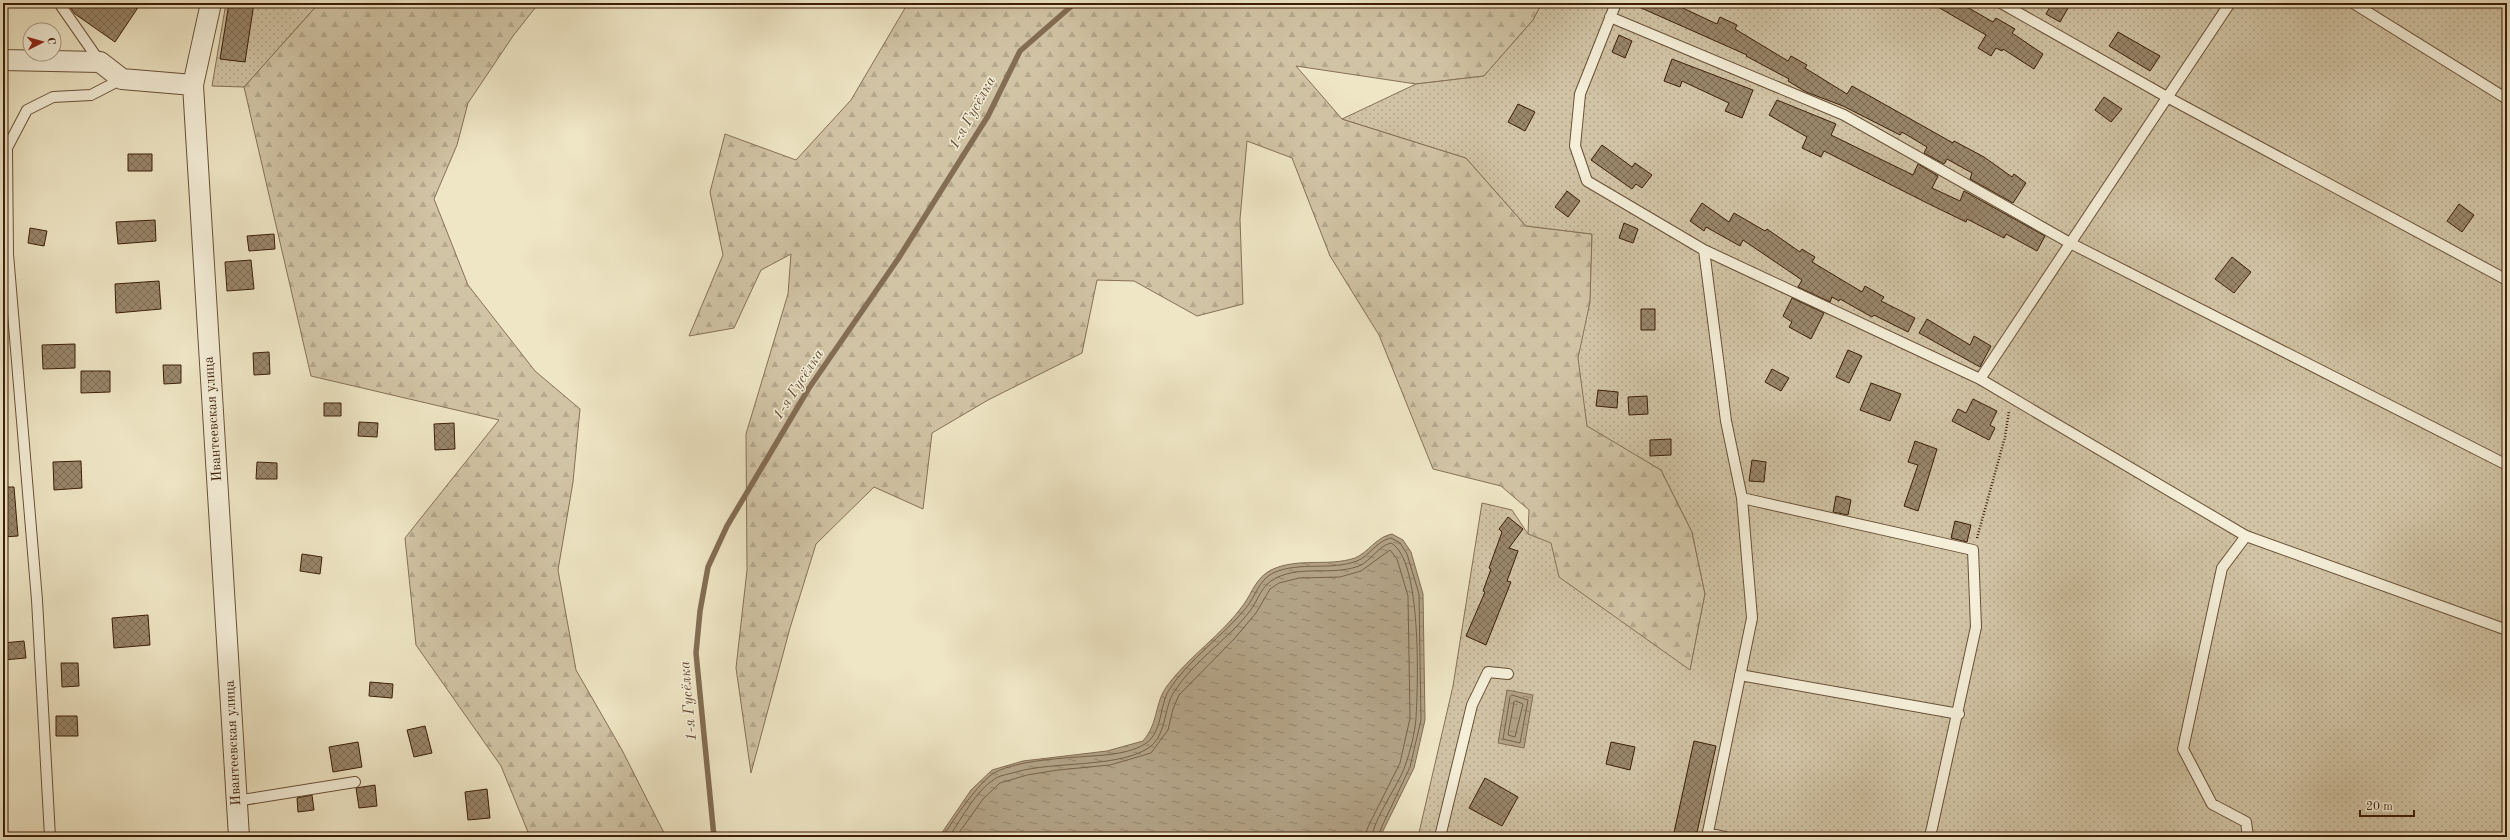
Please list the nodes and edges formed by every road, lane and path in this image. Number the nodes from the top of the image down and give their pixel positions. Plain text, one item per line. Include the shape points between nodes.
1 (59, 3) edge
2 (1616, 3) edge
3 (2001, 3) edge
4 (2230, 3) edge
5 (2353, 3) edge
6 (209, 4) edge
7 (1610, 17) junction
8 (3, 60) edge
9 (100, 62) junction
10 (122, 80) junction
11 (193, 85) junction
12 (2167, 97) junction
13 (2507, 99) edge
14 (2070, 243) junction
15 (1704, 250) junction
16 (2507, 280) edge
17 (1980, 379) junction
18 (2012, 398) junction
19 (2507, 465) edge
20 (1742, 498) junction
21 (2246, 536) junction
22 (1973, 550) junction
23 (2507, 630) edge
24 (1508, 674) dead end
25 (1740, 675) junction
26 (1959, 714) junction
27 (356, 782) dead end
28 (236, 801) junction
29 (1708, 835) edge
30 (236, 836) edge
31 (50, 837) edge
32 (1440, 837) edge
33 (1725, 837) edge
34 (1930, 837) edge
35 (2248, 837) edge

1 - 9 lane
2 - 7 lane
3 - 12 lane
4 - 12 lane
5 - 13 lane
6 - 11 street, Ивантеевская улица
7 - 14 lane via 1844,115
7 - 15 lane via 1580,94 1575,146 1587,181
8 - 9 street
9 - 10 street
10 - 11 street
10 - 31 lane via 91,96 53,97 27,110 7,148 8,254 37,600
11 - 28 street, Ивантеевская улица
12 - 14 lane
12 - 16 lane
14 - 17 lane
14 - 19 lane
15 - 17 lane
15 - 20 lane via 1726,421
17 - 18 lane
18 - 21 lane
18 - 22 path via 2005,437
20 - 22 lane
20 - 25 lane via 1752,618
21 - 23 lane
21 - 35 lane via 2222,568 2183,749 2212,804 2246,822
22 - 26 lane via 1976,627
24 - 32 lane via 1488,672 1472,704
25 - 26 lane
25 - 29 lane
26 - 34 lane
27 - 28 lane
28 - 30 street, Ивантеевская улица
29 - 33 lane

